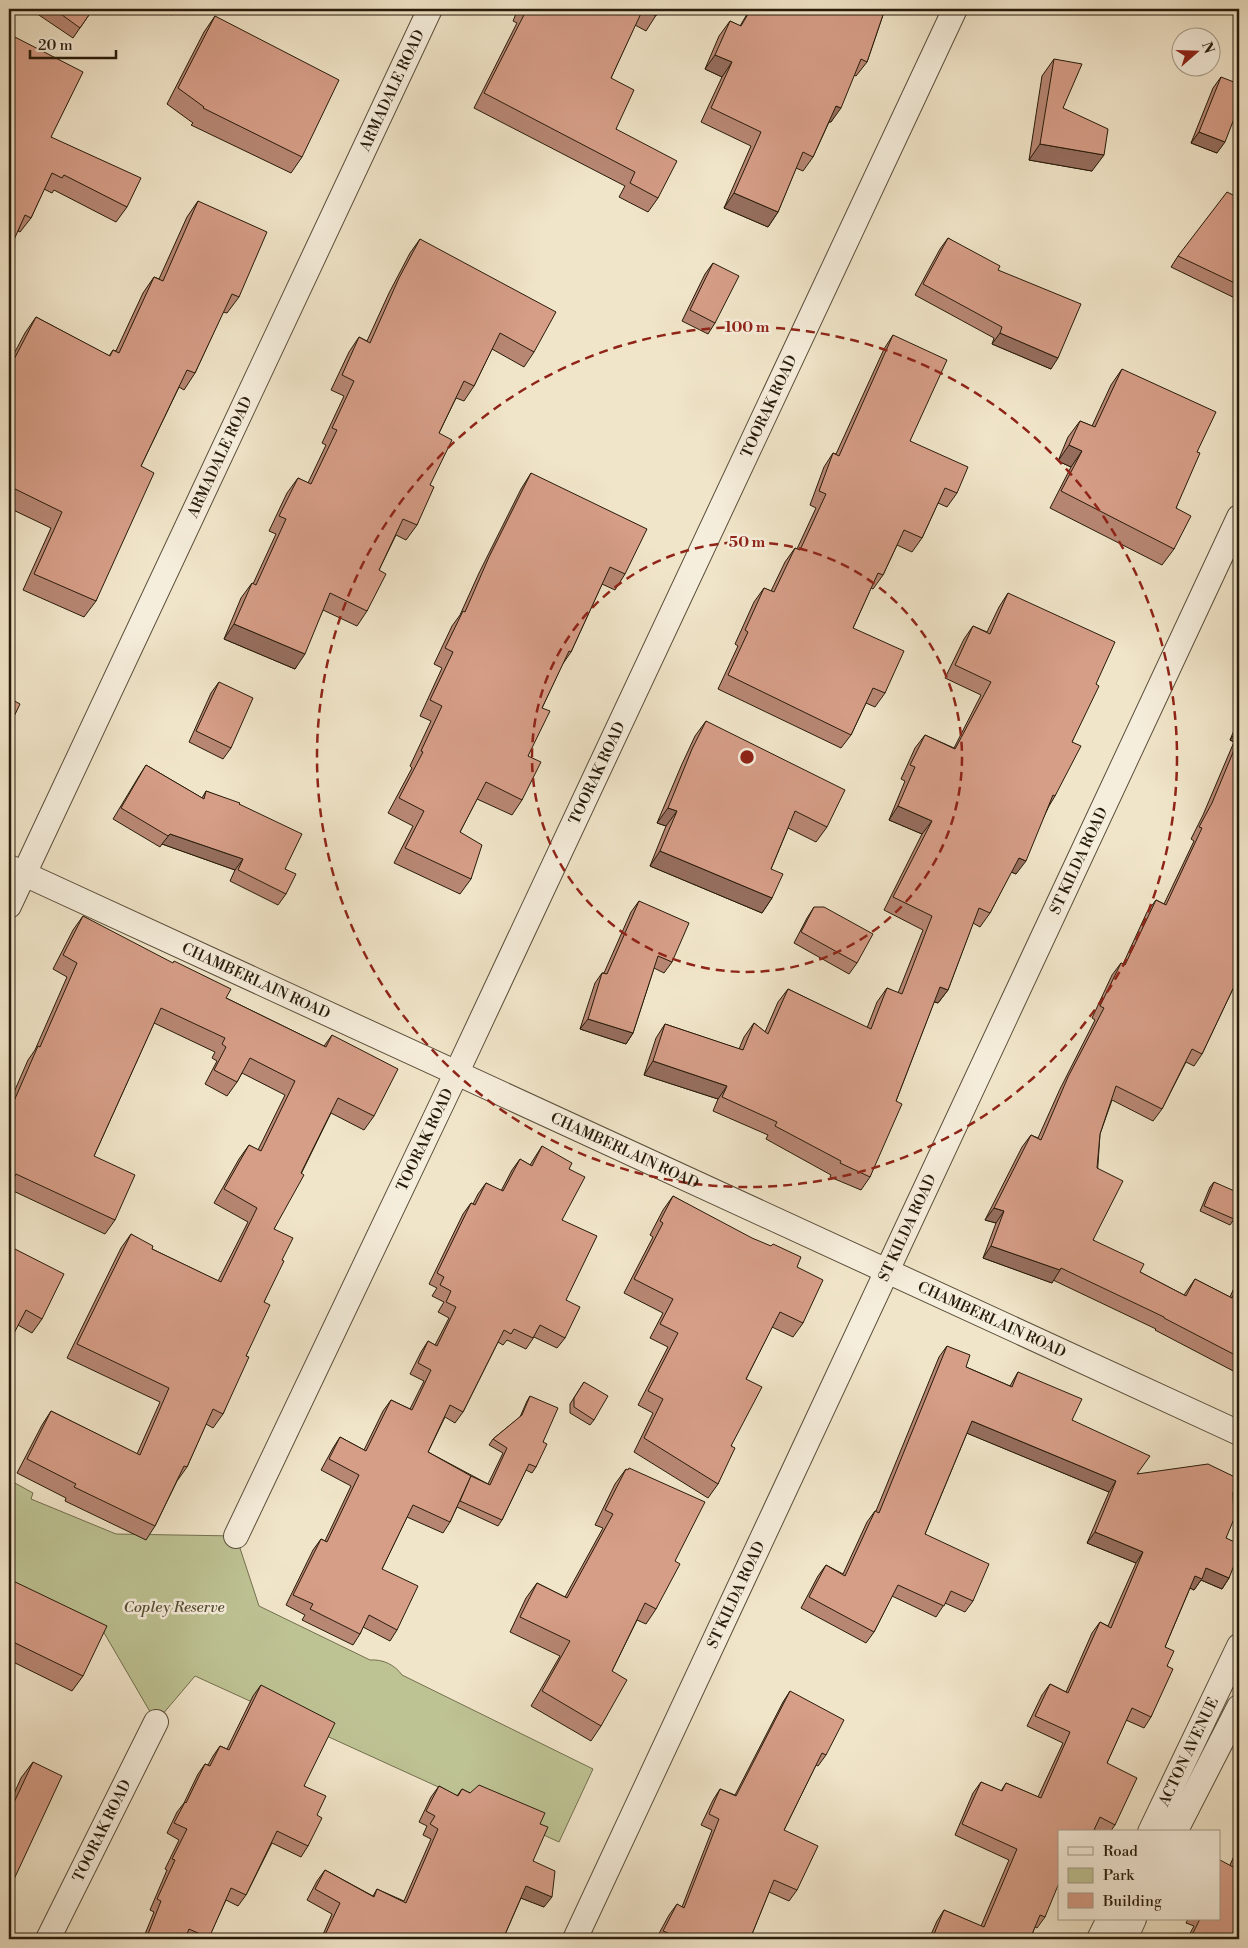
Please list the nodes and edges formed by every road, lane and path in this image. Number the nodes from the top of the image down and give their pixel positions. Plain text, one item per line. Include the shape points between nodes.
1 (430, 9) edge
2 (955, 9) edge
3 (1239, 517) edge
4 (16, 870) edge
5 (9, 906) edge
6 (456, 1074) junction
7 (888, 1273) junction
8 (1239, 1433) edge
9 (236, 1536) dead end
10 (1239, 1646) edge
11 (1239, 1707) edge
12 (156, 1722) dead end
13 (1151, 1830) edge
14 (1176, 1830) edge
15 (1108, 1920) edge
16 (1134, 1920) edge
17 (48, 1939) edge
18 (575, 1939) edge
19 (1099, 1939) edge
20 (1125, 1939) edge

1 - 4 street, ARMADALE ROAD
2 - 6 street, TOORAK ROAD
3 - 7 street, ST KILDA ROAD
4 - 5 street, ARMADALE ROAD
4 - 6 street, CHAMBERLAIN ROAD
6 - 7 street, CHAMBERLAIN ROAD
6 - 9 street, TOORAK ROAD
7 - 8 street, CHAMBERLAIN ROAD
7 - 18 street, ST KILDA ROAD
10 - 13 street, ACTON AVENUE
11 - 14 street, ACTON AVENUE
12 - 17 street, TOORAK ROAD
15 - 19 street
16 - 20 street

